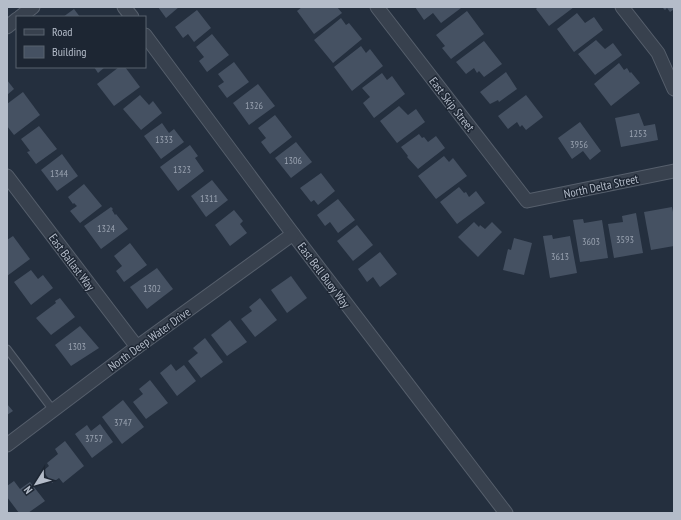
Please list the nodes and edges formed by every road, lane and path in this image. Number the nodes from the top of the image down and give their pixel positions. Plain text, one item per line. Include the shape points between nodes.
1 (33, 7) edge
2 (124, 7) edge
3 (377, 7) edge
4 (622, 7) edge
5 (21, 16) edge
6 (131, 16) edge
7 (16, 20) edge
8 (7, 27) edge
9 (146, 36) edge
10 (674, 89) edge
11 (674, 171) edge
12 (7, 176) edge
13 (527, 201) joint
14 (293, 234) junction
15 (137, 347) junction
16 (7, 349) edge
17 (53, 410) junction
18 (7, 445) edge
19 (506, 513) edge

1 - 5 street
2 - 6 street
3 - 13 street, East Skip Street
4 - 10 street via 658,53
7 - 8 street
9 - 14 street, East Bell Buoy Way
11 - 13 street, North Delta Street
12 - 15 street, East Ballast Way
14 - 15 street, North Deep Water Drive
14 - 19 street, East Bell Buoy Way
15 - 17 street, North Deep Water Drive
16 - 17 lane
17 - 18 street, North Deep Water Drive

